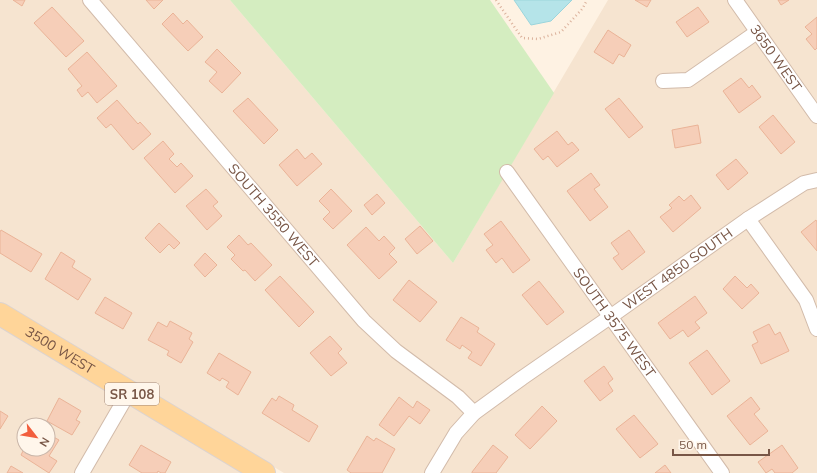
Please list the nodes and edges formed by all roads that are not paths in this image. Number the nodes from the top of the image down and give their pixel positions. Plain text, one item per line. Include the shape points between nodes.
1 (90, 0) edge
2 (735, 0) edge
3 (757, 32) junction
4 (663, 81) dead end
5 (817, 116) edge
6 (507, 172) dead end
7 (817, 180) edge
8 (748, 219) junction
9 (0, 314) edge
10 (610, 317) junction
11 (817, 330) edge
12 (130, 392) junction
13 (474, 413) junction
14 (82, 473) edge
15 (264, 473) edge
16 (432, 473) edge
17 (722, 473) edge

1 - 13 street, SOUTH 3550 WEST via 364,321 396,351 458,397
2 - 3 street, 3650 WEST
3 - 4 street via 688,80
3 - 5 street, 3650 WEST
6 - 10 street, SOUTH 3575 WEST
7 - 8 street, WEST 4850 SOUTH via 804,183
8 - 10 street, WEST 4850 SOUTH
8 - 11 street via 806,300
9 - 12 main road, 3500 WEST / SR 108
10 - 13 street, WEST 4850 SOUTH
10 - 17 street, SOUTH 3575 WEST
12 - 14 street
12 - 15 main road, 3500 WEST / SR 108
13 - 16 street, WEST 4850 SOUTH via 456,433

